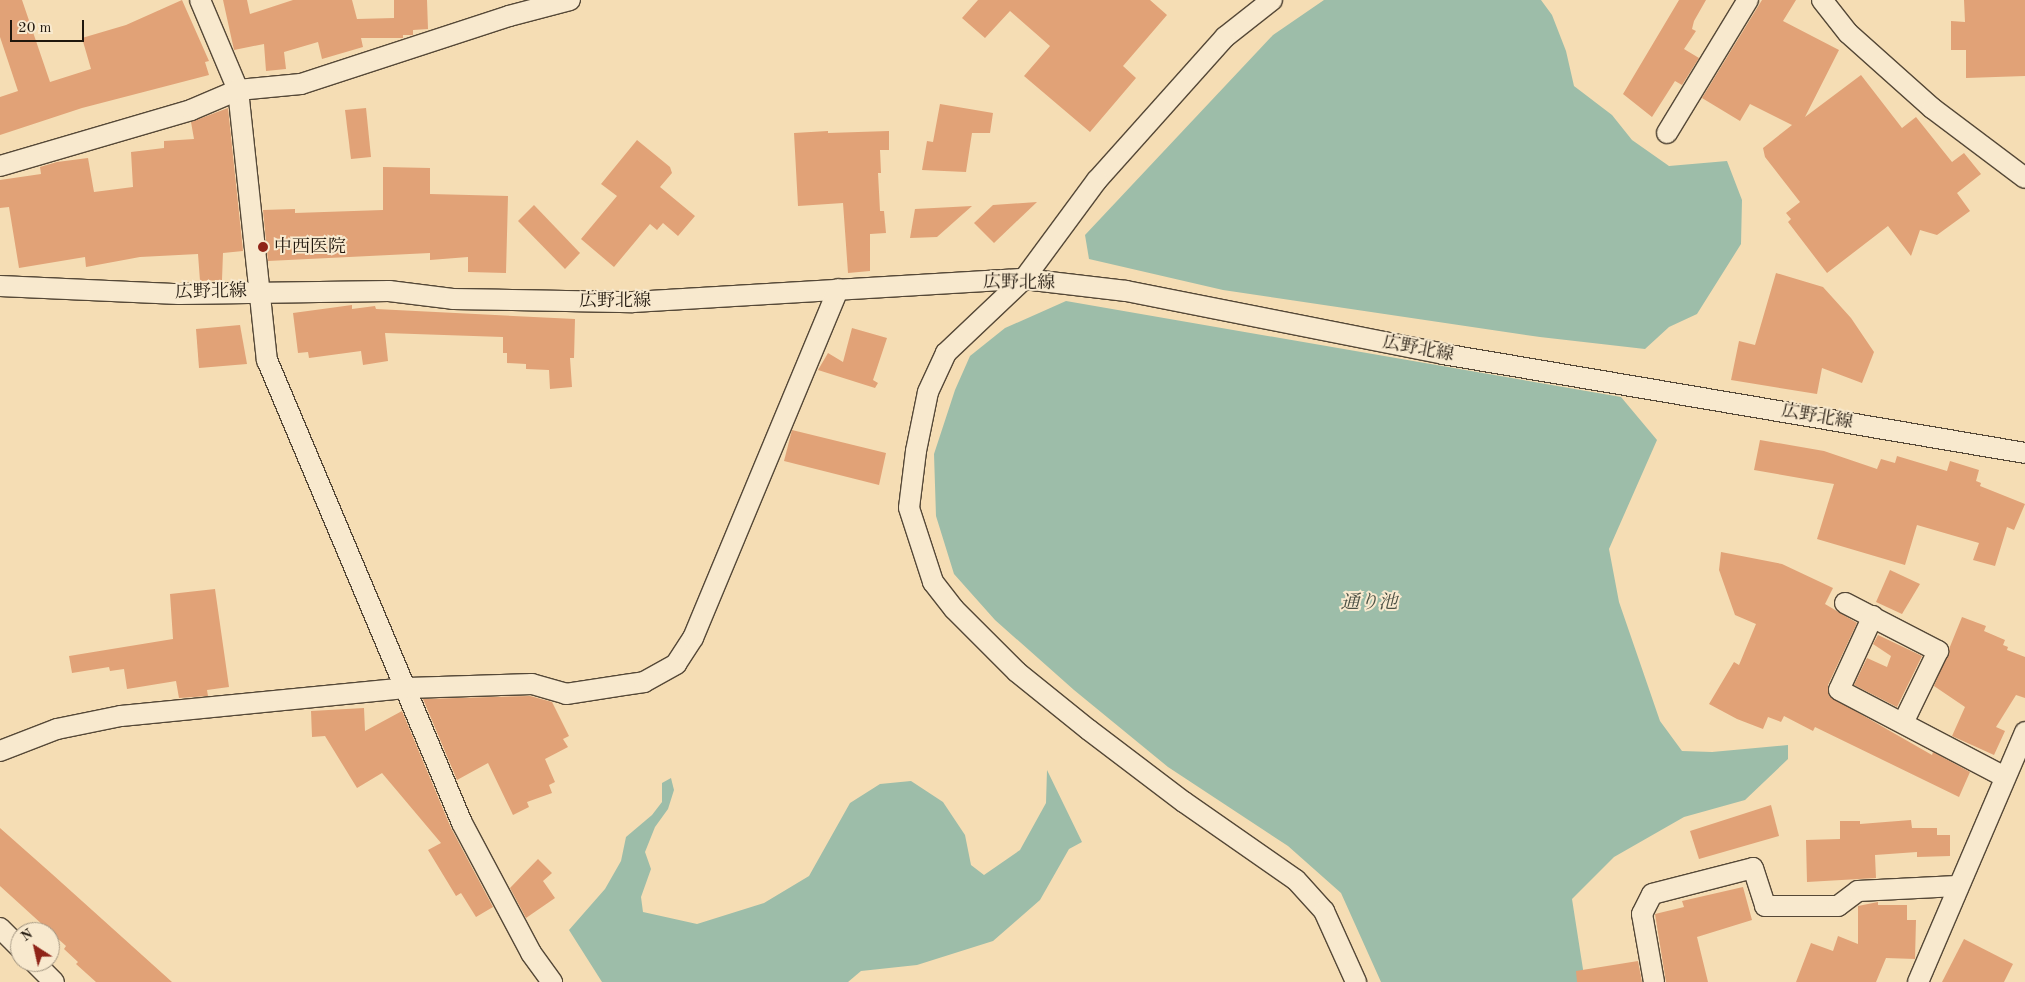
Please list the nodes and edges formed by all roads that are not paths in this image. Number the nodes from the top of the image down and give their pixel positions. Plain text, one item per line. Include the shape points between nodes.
1 (200, 0) edge
2 (570, 0) edge
3 (1272, 0) edge
4 (1748, 0) edge
5 (1822, 0) edge
6 (238, 90) junction
7 (1667, 133) dead end
8 (0, 166) edge
9 (2025, 178) edge
10 (1024, 279) junction
11 (0, 286) edge
12 (838, 288) junction
13 (258, 291) junction
14 (2025, 454) edge
15 (1845, 602) dead end
16 (1873, 616) junction
17 (408, 688) junction
18 (1903, 724) junction
19 (2025, 732) edge
20 (0, 751) edge
21 (2005, 776) junction
22 (1957, 886) junction
23 (0, 928) edge
24 (10, 938) edge
25 (44, 972) edge
26 (54, 982) edge
27 (552, 982) edge
28 (1356, 982) edge
29 (1654, 982) edge
30 (1918, 982) edge

1 - 6 street
2 - 6 street via 509,16 301,84
3 - 10 street via 1225,37 1097,180
4 - 7 street
5 - 9 street via 1848,33 1925,102
6 - 8 street via 191,110
6 - 13 street
10 - 12 street, 広野北線
10 - 14 street, 広野北線 via 1126,291 1443,354
10 - 28 street via 946,353 928,392 909,508 933,582 954,608 1024,678 1184,802 1296,880 1324,911
11 - 13 street, 広野北線 via 179,294
12 - 13 street, 広野北線 via 633,302 453,299 389,291
12 - 17 street via 693,638 676,664 644,682 566,694 532,684
13 - 17 street via 267,360
15 - 16 street
16 - 18 street via 1938,651
16 - 18 street via 1838,690
17 - 20 street via 121,716 57,729
17 - 27 street via 462,823 530,954
18 - 21 street
19 - 21 street
21 - 22 street
22 - 29 street via 1858,891 1838,906 1765,906 1753,868 1652,894 1642,914
22 - 30 street
23 - 24 street
25 - 26 street

